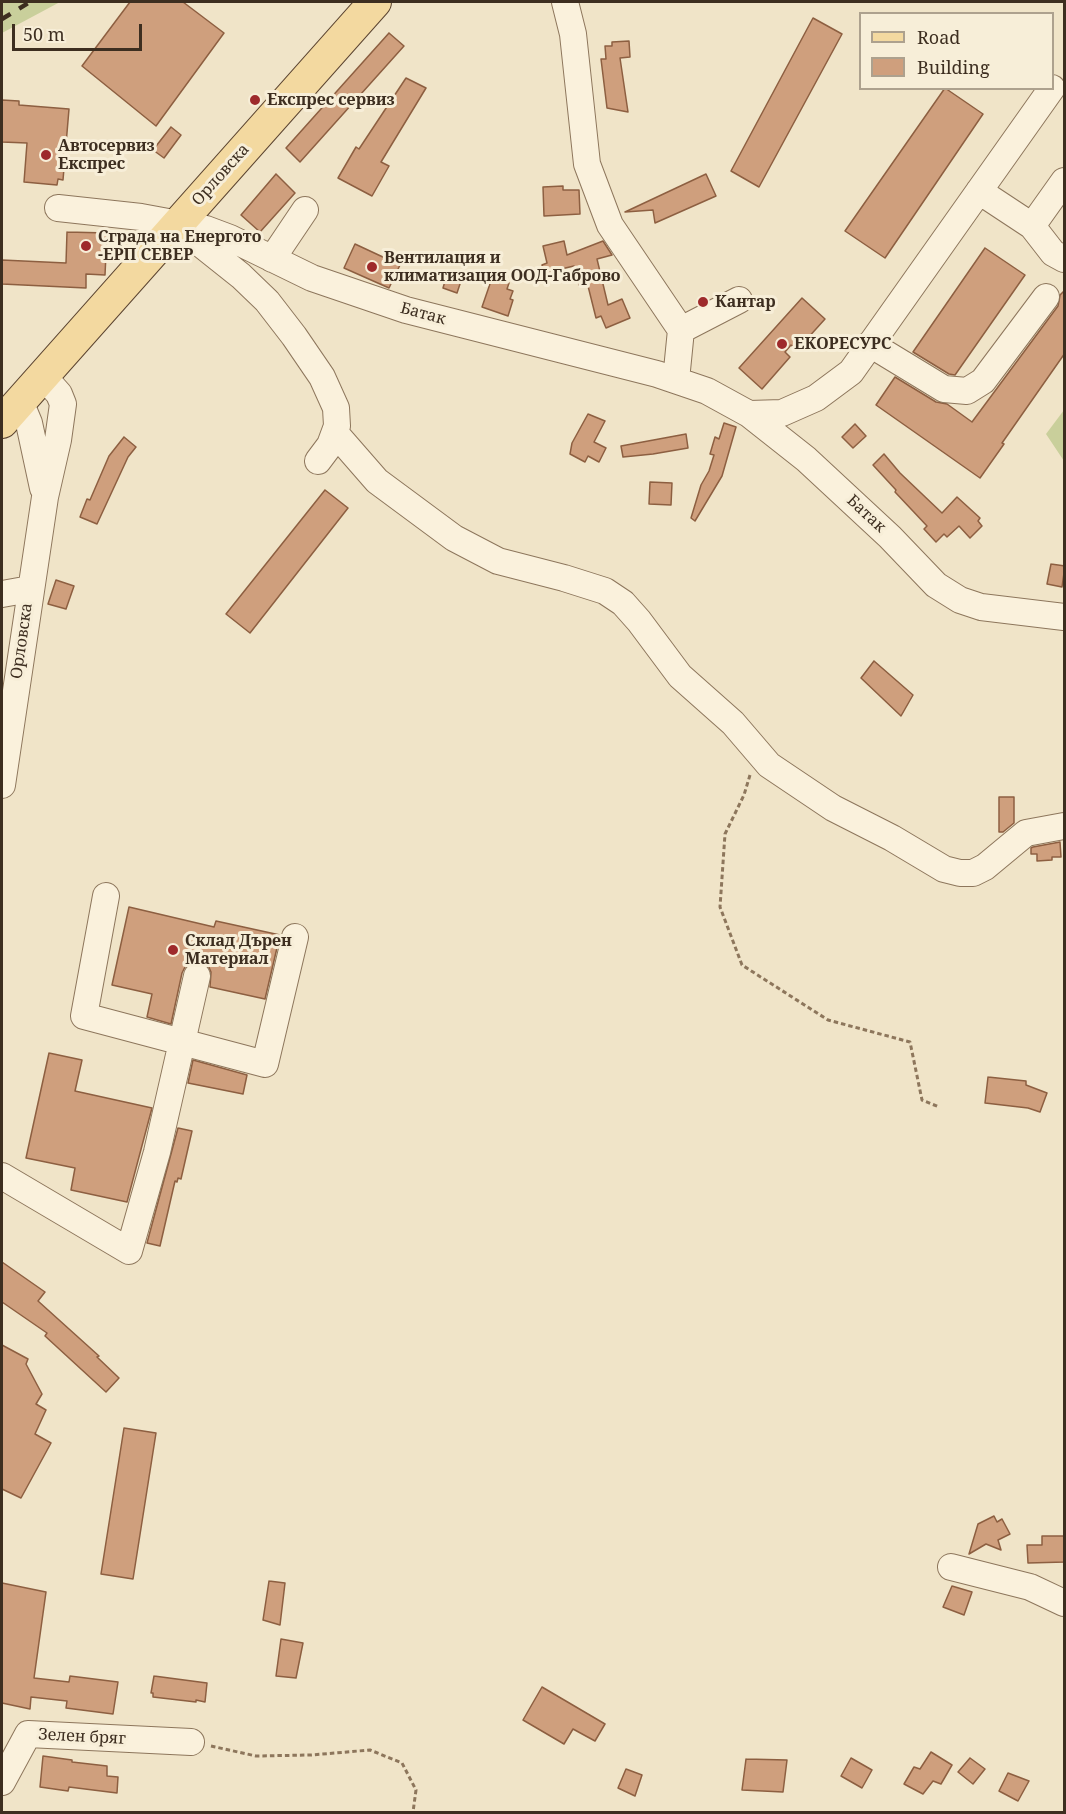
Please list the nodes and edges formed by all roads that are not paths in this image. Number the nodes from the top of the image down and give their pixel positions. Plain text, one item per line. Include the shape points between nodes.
1 (375, 2) edge
2 (565, 2) edge
3 (1065, 71) edge
4 (1054, 85) edge
5 (1051, 90) edge
6 (1065, 181) edge
7 (979, 191) junction
8 (58, 208) dead end
9 (305, 210) dead end
10 (177, 225) junction
11 (1032, 226) junction
12 (272, 259) junction
13 (1065, 260) edge
14 (1046, 297) dead end
15 (740, 300) dead end
16 (681, 330) junction
17 (870, 344) junction
18 (43, 376) junction
19 (676, 380) junction
20 (9, 412) edge
21 (749, 414) junction
22 (336, 434) junction
23 (318, 461) dead end
24 (45, 497) junction
25 (30, 589) junction
26 (2, 594) edge
27 (1065, 617) edge
28 (2, 785) edge
29 (1065, 826) edge
30 (106, 896) dead end
31 (295, 937) dead end
32 (197, 976) dead end
33 (182, 1043) junction
34 (2, 1176) edge
35 (951, 1567) dead end
36 (1065, 1603) edge
37 (191, 1742) road end
38 (2, 1782) edge

1 - 10 main road, Орловска
2 - 16 street via 573,34 587,164 610,225
3 - 4 street
5 - 7 street
6 - 11 street
7 - 11 street
7 - 17 street
8 - 10 street, Батак
9 - 12 street
10 - 12 street, Батак via 206,229
10 - 18 main road, Орловска
10 - 22 street via 241,276 294,336 322,377 336,408
11 - 13 street via 1053,253
12 - 19 street, Батак via 336,287 406,310
14 - 17 street via 983,381 967,391 944,389
15 - 16 street
16 - 19 street
17 - 21 street via 851,372 816,398 782,413
18 - 20 main road, Орловска
18 - 24 street, Орловска via 63,404
19 - 21 street, Батак via 707,391
20 - 24 street, Орловска via 24,411 30,423
21 - 27 street, Батак via 850,499 936,585 981,607
22 - 23 street
22 - 29 street via 377,480 454,538 498,561 605,591 623,603 680,676 733,723 769,765 833,808 944,869 973,873 1026,833
24 - 25 street, Орловска
25 - 26 street
25 - 28 street, Орловска
30 - 33 street via 84,1016
31 - 33 street via 265,1064
32 - 33 street
33 - 34 street via 129,1251
35 - 36 street via 1030,1587
37 - 38 street, Зелен бряг via 28,1734

